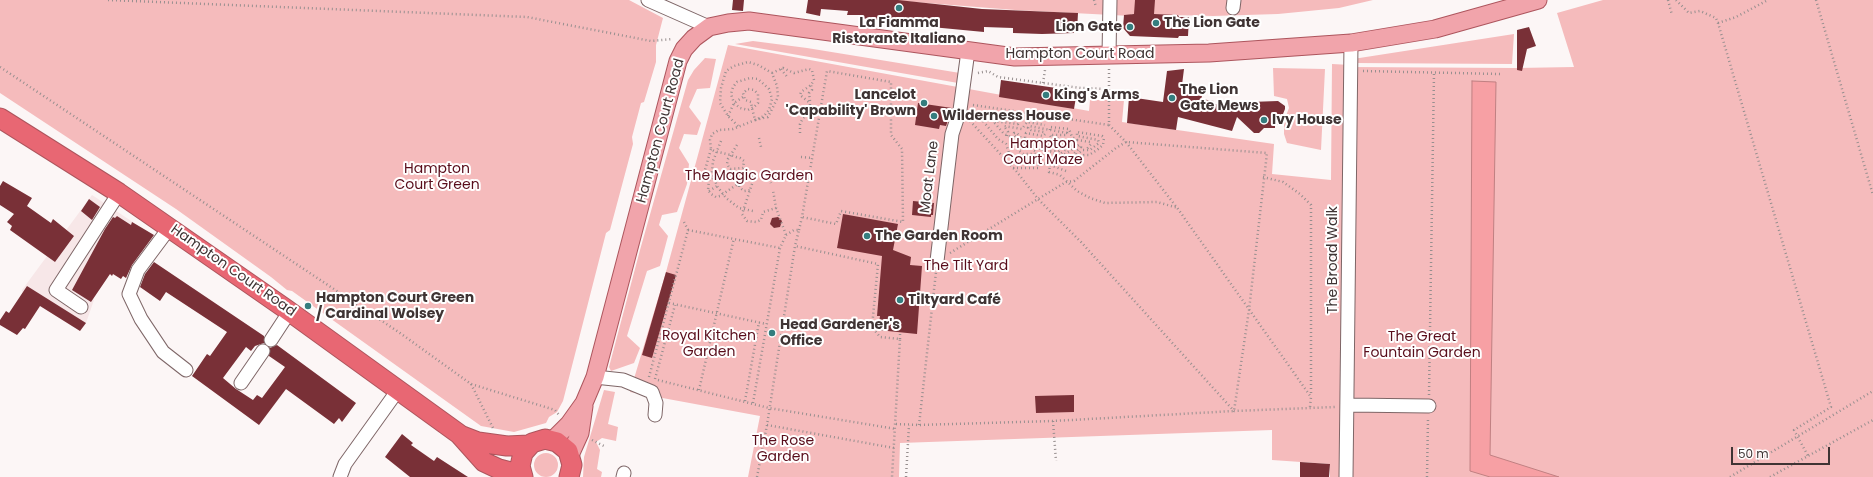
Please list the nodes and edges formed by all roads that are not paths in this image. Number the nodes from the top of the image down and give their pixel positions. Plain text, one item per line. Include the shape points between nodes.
1 (648, 0) edge
2 (1110, 0) edge
3 (1538, 0) edge
4 (709, 27) junction
5 (1352, 43) junction
6 (968, 51) junction
7 (1109, 61) junction
8 (0, 118) edge
9 (119, 193) junction
10 (170, 227) junction
11 (937, 261) road end
12 (81, 307) dead end
13 (290, 311) junction
14 (186, 370) dead end
15 (594, 377) junction
16 (241, 383) dead end
17 (398, 390) junction
18 (584, 403) junction
19 (1348, 406) junction
20 (1428, 406) road end
21 (655, 415) dead end
22 (459, 434) junction
23 (553, 440) junction
24 (529, 445) junction
25 (570, 455) junction
26 (522, 476) edge
27 (340, 477) edge
28 (569, 477) edge
29 (1346, 477) edge

1 - 4 street
2 - 7 street
3 - 5 main road, Hampton Court Road via 1435,29
4 - 6 main road, Hampton Court Road via 749,21
4 - 15 main road, Hampton Court Road via 684,49 674,72 634,233
5 - 7 main road, Hampton Court Road
5 - 19 street, The Broad Walk
6 - 7 main road, Hampton Court Road via 1015,57
6 - 11 street, Moat Lane via 961,107 952,134
8 - 9 highway, Hampton Court Road
9 - 10 highway, Hampton Court Road
9 - 12 street via 56,290
10 - 13 highway, Hampton Court Road
10 - 14 street via 138,270 129,294 141,319 163,352
13 - 16 street
13 - 17 highway, Hampton Court Road
15 - 18 main road, Hampton Court Road
15 - 21 street via 623,380 652,392 656,403
17 - 22 highway, Hampton Court Road
17 - 27 street via 345,464
18 - 23 main road, Hampton Court Road
18 - 25 main road, Hampton Court Road via 581,428
19 - 20 street
19 - 29 street, The Broad Walk
22 - 24 highway, Hampton Court Road via 485,443
22 - 26 highway, Hampton Court Road via 484,462
23 - 24 highway, Hampton Court Road via 540,440
23 - 25 highway via 565,447
24 - 26 highway via 521,457
25 - 28 highway via 572,464

